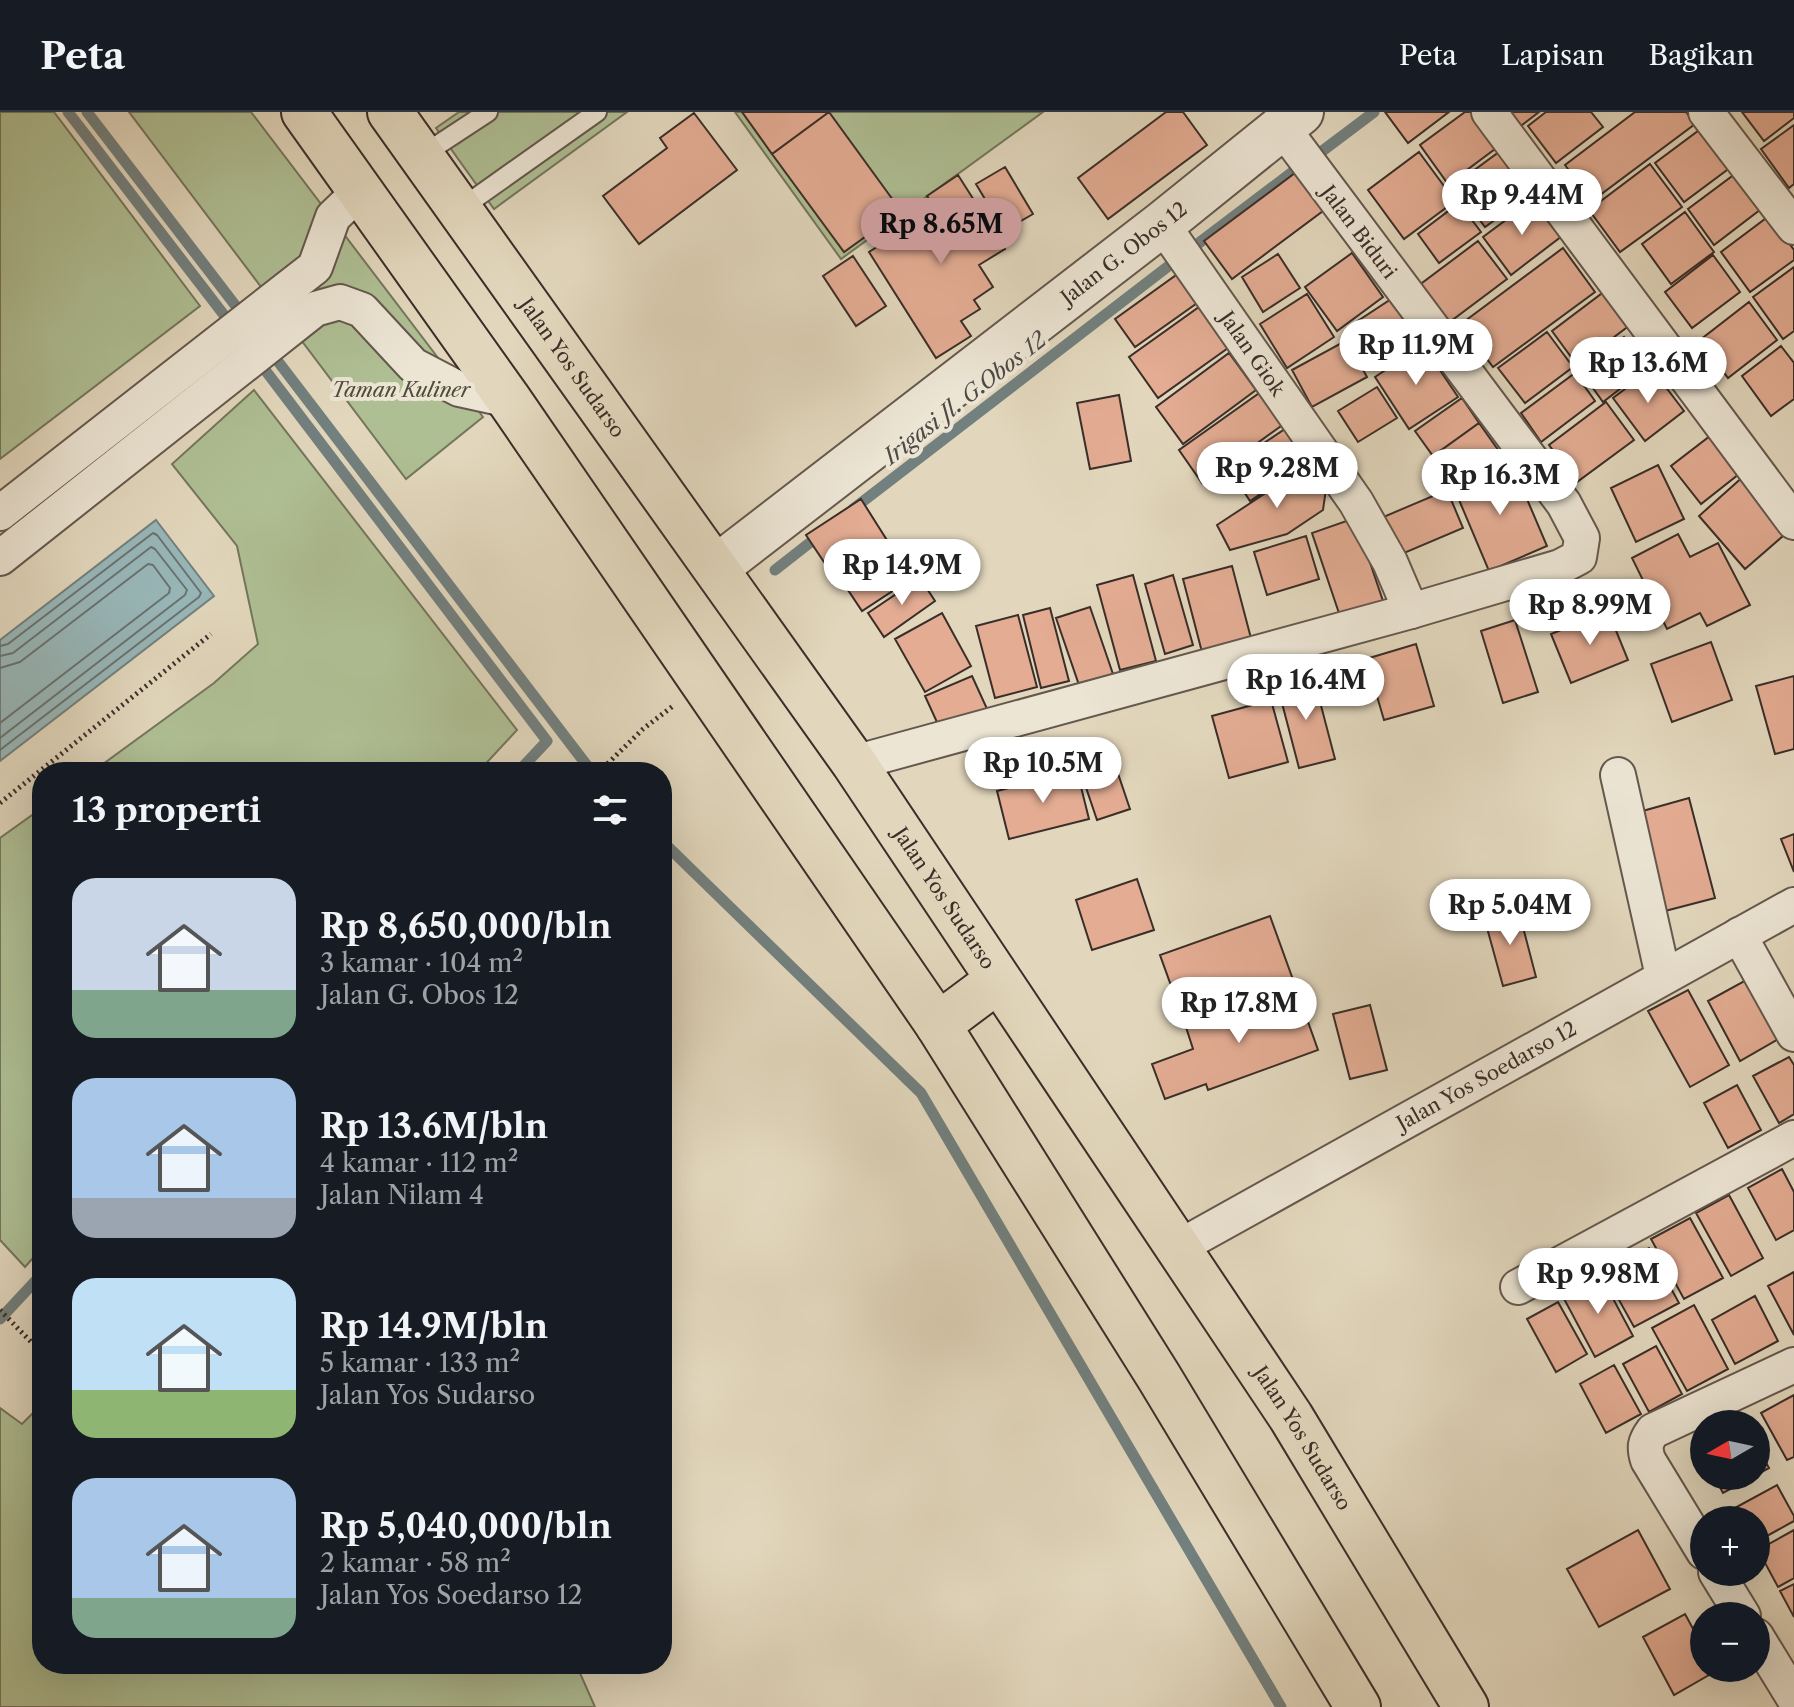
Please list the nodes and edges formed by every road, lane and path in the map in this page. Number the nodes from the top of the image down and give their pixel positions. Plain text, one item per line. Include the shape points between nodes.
1 (304, 112) edge
2 (390, 112) edge
3 (488, 112) edge
4 (597, 112) edge
5 (1489, 112) edge
6 (1706, 112) edge
7 (1291, 119) edge
8 (421, 156) junction
9 (359, 192) junction
10 (460, 209) junction
11 (1162, 224) junction
12 (1794, 227) edge
13 (509, 400) junction
14 (0, 513) edge
15 (1794, 522) edge
16 (0, 558) edge
17 (717, 567) junction
18 (1411, 611) junction
19 (211, 634) dead end
20 (643, 729) dead end
21 (51, 762) edge
22 (609, 762) edge
23 (854, 763) junction
24 (1618, 775) dead end
25 (32, 777) edge
26 (0, 803) edge
27 (1794, 905) edge
28 (1739, 935) junction
29 (1663, 976) junction
30 (997, 981) junction
31 (938, 1025) junction
32 (1794, 1034) edge
33 (1794, 1138) edge
34 (1179, 1247) junction
35 (1518, 1287) dead end
36 (0, 1310) edge
37 (32, 1343) edge
38 (1794, 1365) edge
39 (1690, 1529) edge
40 (1770, 1659) edge
41 (1794, 1698) edge
42 (1358, 1707) edge
43 (1466, 1707) edge

1 - 9 main road
2 - 8 main road, Jalan Yos Sudarso
3 - 8 lane
4 - 10 lane
5 - 15 street
6 - 12 street
7 - 11 street, Jalan G. Obos 12
7 - 18 street, Jalan Biduri via 1579,530 1582,545 1576,560
8 - 10 main road, Jalan Yos Sudarso
9 - 13 main road
9 - 14 street via 333,217 315,267
10 - 17 main road, Jalan Yos Sudarso
11 - 17 street, Jalan G. Obos 12
11 - 18 street, Jalan Giok via 1356,502
13 - 16 street via 459,389 413,365 362,310 340,302 315,309
13 - 31 main road
17 - 23 main road, Jalan Yos Sudarso
18 - 23 street
19 - 21 path
20 - 22 path
23 - 30 main road, Jalan Yos Sudarso
24 - 29 street
25 - 26 path
27 - 28 street, Jalan Yos Soedarso 12
28 - 29 street, Jalan Yos Soedarso 12
28 - 32 street
29 - 34 street, Jalan Yos Soedarso 12
30 - 31 main road
30 - 34 main road, Jalan Yos Sudarso
31 - 42 main road
33 - 35 street
34 - 43 main road, Jalan Yos Sudarso via 1291,1417
36 - 37 path
38 - 39 street via 1653,1431 1646,1441 1648,1460
40 - 41 street

